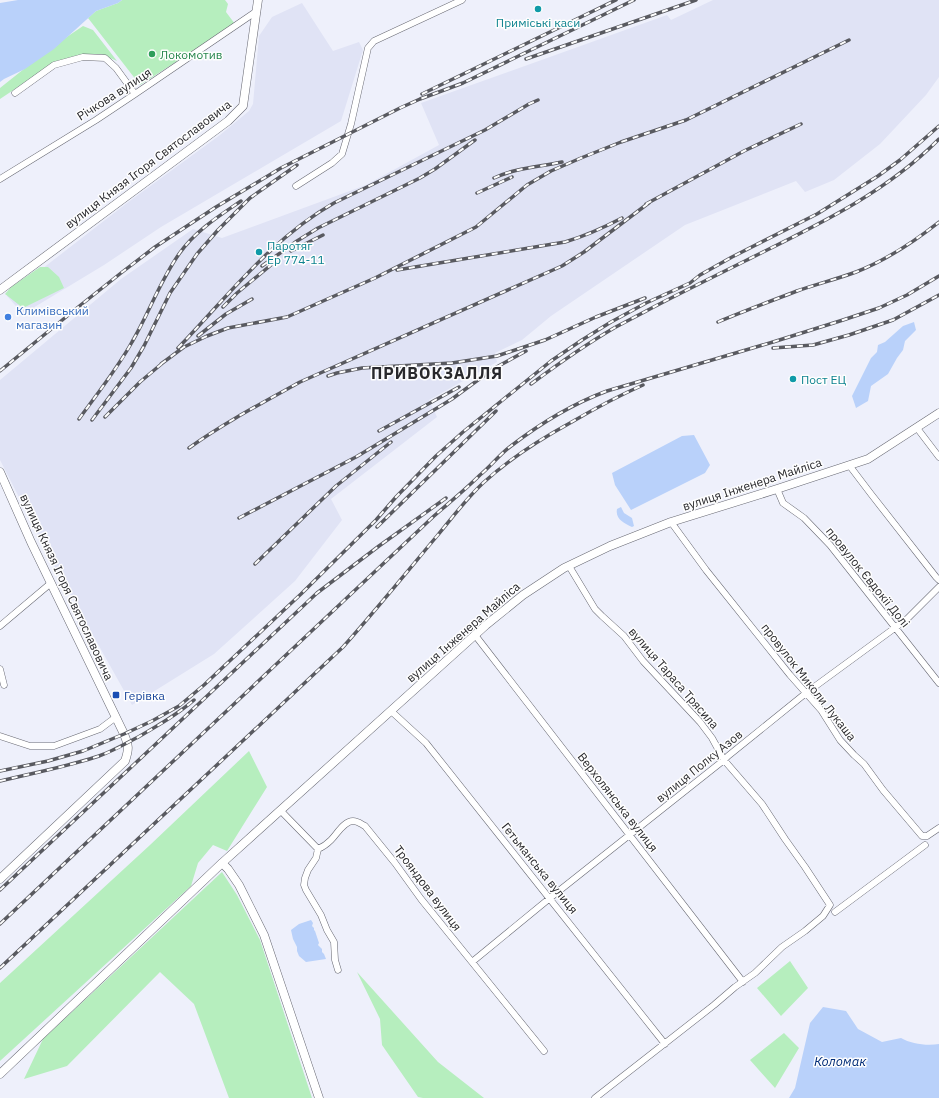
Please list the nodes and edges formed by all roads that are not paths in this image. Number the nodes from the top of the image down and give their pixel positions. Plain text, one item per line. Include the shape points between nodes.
1 (258, 0) edge
2 (462, 0) edge
3 (257, 10) junction
4 (15, 93) dead end
5 (135, 94) junction
6 (0, 179) edge
7 (296, 186) dead end
8 (0, 290) edge
9 (939, 414) edge
10 (917, 428) junction
11 (939, 457) edge
12 (849, 465) junction
13 (0, 472) edge
14 (777, 489) junction
15 (671, 522) junction
16 (569, 566) junction
17 (939, 580) edge
18 (51, 583) junction
19 (939, 587) edge
20 (0, 626) edge
21 (895, 627) junction
22 (475, 635) junction
23 (0, 669) edge
24 (939, 683) edge
25 (4, 685) dead end
26 (806, 693) junction
27 (391, 711) junction
28 (116, 717) junction
29 (0, 736) edge
30 (724, 760) junction
31 (281, 810) junction
32 (939, 828) edge
33 (630, 836) junction
34 (925, 845) dead end
35 (318, 849) junction
36 (222, 863) junction
37 (0, 879) edge
38 (550, 898) junction
39 (835, 912) dead end
40 (472, 962) junction
41 (338, 970) dead end
42 (743, 982) junction
43 (666, 1044) junction
44 (544, 1051) dead end
45 (0, 1074) edge
46 (319, 1098) edge
47 (595, 1098) edge

1 - 3 street, вулиця Князя Ігоря Святославовича
2 - 7 street via 374,41 368,48 342,154
3 - 5 street, Річкова вулиця
3 - 8 street, вулиця Князя Ігоря Святославовича via 243,106 222,125
4 - 5 street via 54,65 83,57 105,58 116,68
5 - 6 street, Річкова вулиця
9 - 10 street, вулиця Інженера Майліса
10 - 11 street
10 - 12 street, вулиця Інженера Майліса via 868,459
12 - 14 street, вулиця Інженера Майліса
12 - 17 street
13 - 18 street, вулиця Князя Ігоря Святославовича
14 - 15 street, вулиця Інженера Майліса
14 - 21 street, провулок Євдокії Долі via 783,503 804,518 830,545
15 - 16 street, вулиця Інженера Майліса via 610,546
15 - 26 street, провулок Миколи Лукаша via 702,565
16 - 22 street, вулиця Інженера Майліса via 523,595
16 - 30 street, вулиця Тараса Трясила via 595,609 624,636 643,661 700,722
18 - 20 street
18 - 28 street, вулиця Князя Ігоря Святославовича
19 - 21 street, вулиця Полку Азов via 908,620
21 - 24 street, провулок Євдокії Долі
21 - 26 street, вулиця Полку Азов
22 - 27 street, вулиця Інженера Майліса
22 - 33 street, Верхолянська вулиця
23 - 25 street
26 - 30 street, вулиця Полку Азов
26 - 32 street, провулок Миколи Лукаша via 847,748 864,764 922,836 927,836
27 - 31 street, вулиця Інженера Майліса
27 - 38 street, Гетьманська вулиця via 426,743
28 - 29 street via 100,729 54,746 30,746
28 - 37 street, вулиця Князя Ігоря Святославовича via 128,744 125,761
30 - 33 street, вулиця Полку Азов
30 - 42 street, вулиця Тараса Трясила via 762,804 830,905 823,916 782,947
31 - 35 street
31 - 36 street, вулиця Інженера Майліса
33 - 38 street, вулиця Полку Азов
33 - 42 street, Верхолянська вулиця
34 - 39 street
35 - 40 street, Трояндова вулиця via 349,822 360,822 377,840
35 - 41 street via 304,885 334,942
36 - 45 street, вулиця Інженера Майліса
36 - 46 street via 239,885 264,935
38 - 40 street, вулиця Полку Азов
38 - 43 street, Гетьманська вулиця
40 - 44 street, Трояндова вулиця
42 - 43 street
43 - 47 street

